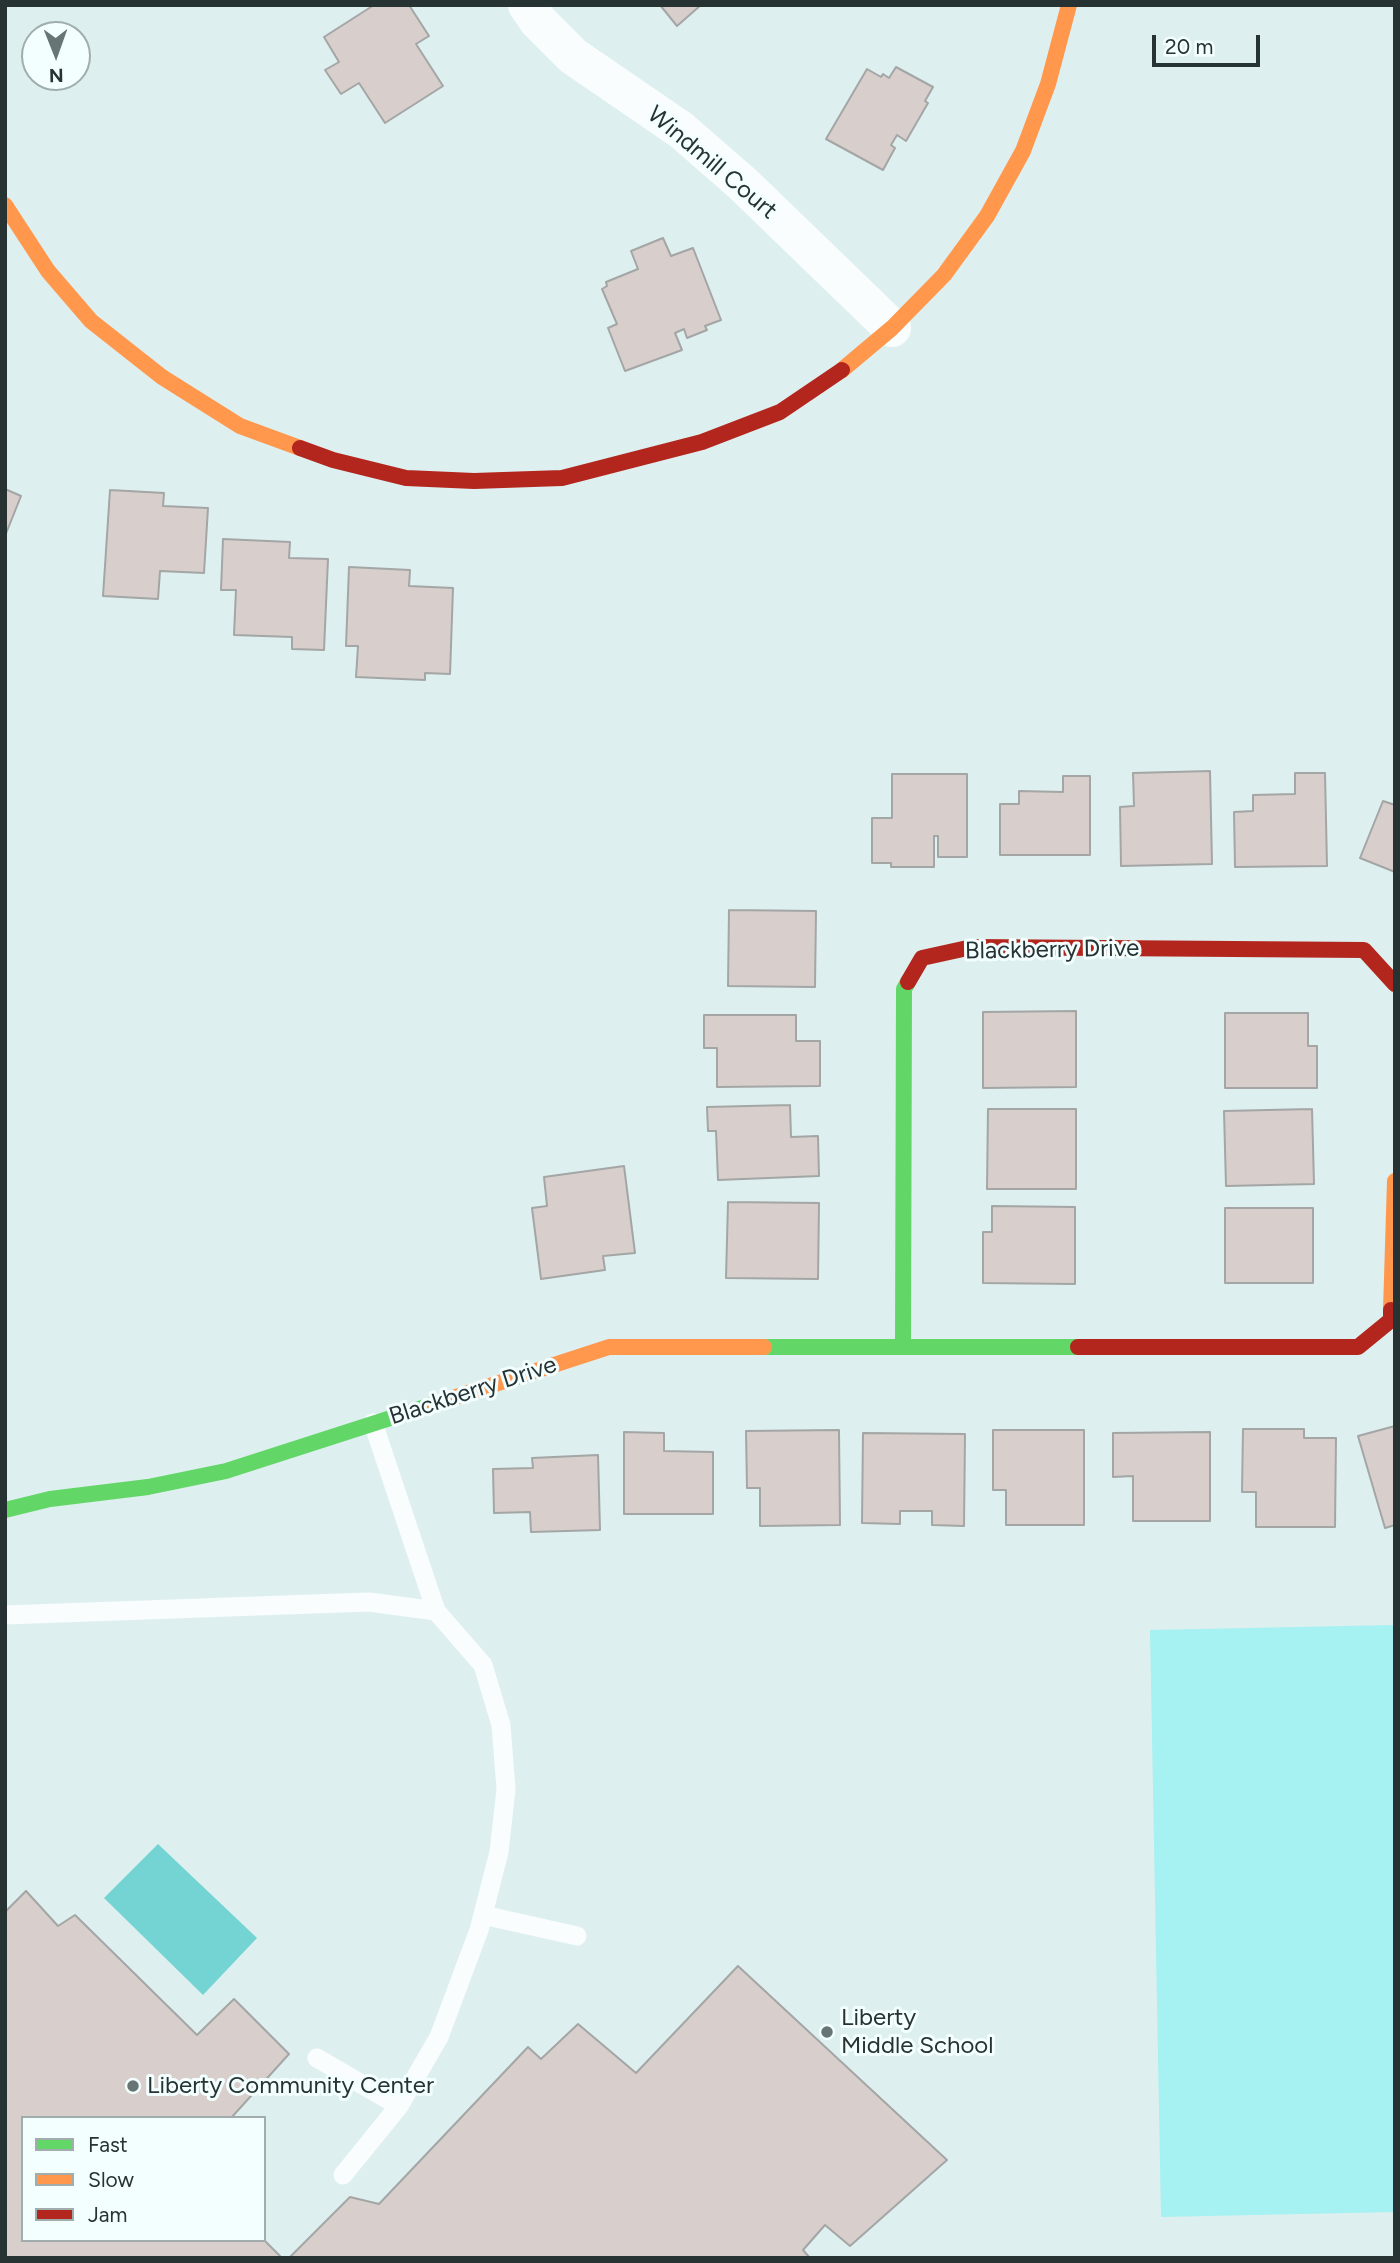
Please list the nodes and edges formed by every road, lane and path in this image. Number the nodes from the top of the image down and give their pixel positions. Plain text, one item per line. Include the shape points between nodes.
1 (527, 5) edge
2 (1069, 5) edge
3 (5, 205) edge
4 (892, 328) junction
5 (1395, 984) edge
6 (1395, 1181) edge
7 (903, 1347) junction
8 (373, 1423) junction
9 (5, 1494) edge
10 (50, 1499) junction
11 (5, 1510) edge
12 (436, 1611) junction
13 (5, 1615) edge
14 (483, 1914) junction
15 (577, 1936) dead end
16 (317, 2058) dead end
17 (398, 2106) junction
18 (343, 2175) dead end

1 - 4 street, Windmill Court via 573,56 681,130 743,184
2 - 4 street via 1048,84 1023,151 987,216 944,275
3 - 4 street via 48,271 91,321 162,377 240,426 333,460 406,478 562,478 702,442 780,411 837,374
5 - 7 street, Blackberry Drive via 1364,950 972,947 922,958 904,989
6 - 7 street, Blackberry Drive via 1391,1320 1358,1347
7 - 8 street, Blackberry Drive via 609,1347
8 - 10 street, Blackberry Drive via 226,1471 148,1488
8 - 12 lane
9 - 10 street, Blackberry Drive
10 - 11 street, Blackberry Drive
12 - 13 lane via 369,1602
12 - 14 lane via 483,1665 501,1725 506,1789 499,1852
14 - 15 lane
14 - 17 lane via 439,2037
16 - 17 lane
17 - 18 lane

